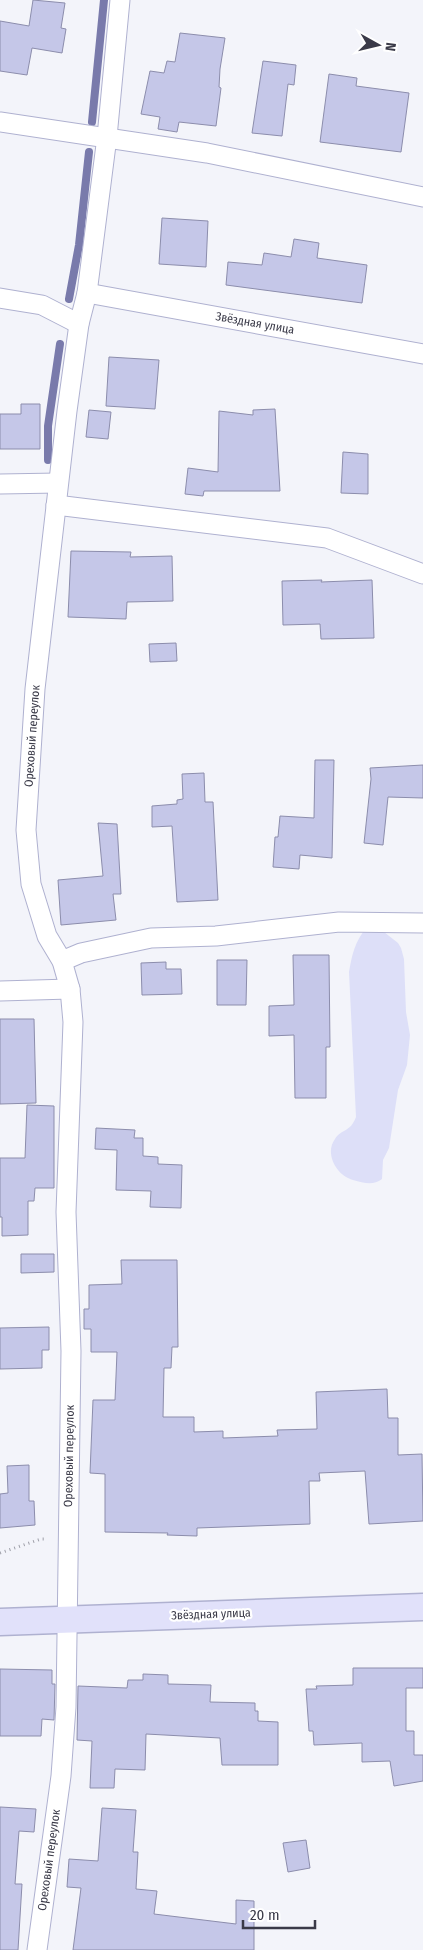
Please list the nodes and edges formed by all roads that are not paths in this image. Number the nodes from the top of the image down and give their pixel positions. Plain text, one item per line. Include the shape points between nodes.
1 (120, 0) edge
2 (0, 122) edge
3 (107, 137) junction
4 (423, 196) edge
5 (87, 293) junction
6 (0, 298) edge
7 (79, 324) junction
8 (423, 354) edge
9 (58, 483) junction
10 (0, 484) edge
11 (56, 505) junction
12 (423, 574) edge
13 (423, 923) edge
14 (62, 962) junction
15 (70, 989) junction
16 (0, 991) edge
17 (423, 1606) edge
18 (66, 1620) junction
19 (0, 1622) edge
20 (37, 1950) edge

1 - 3 street
2 - 3 street
3 - 4 street via 207,153
3 - 5 street
5 - 7 street
5 - 8 street, Звёздная улица
6 - 7 street via 42,306
7 - 9 street
9 - 10 street
9 - 11 street, Ореховый переулок
11 - 12 street via 327,538
11 - 14 street, Ореховый переулок via 35,689 26,830 31,884 47,936
13 - 14 street via 339,922 216,936 151,938 82,953
14 - 15 street, Ореховый переулок
15 - 16 street
15 - 18 street, Ореховый переулок via 73,1022 66,1212 71,1351
17 - 18 street, Звёздная улица
18 - 19 street, Звёздная улица
18 - 20 street, Ореховый переулок via 66,1708 61,1776

